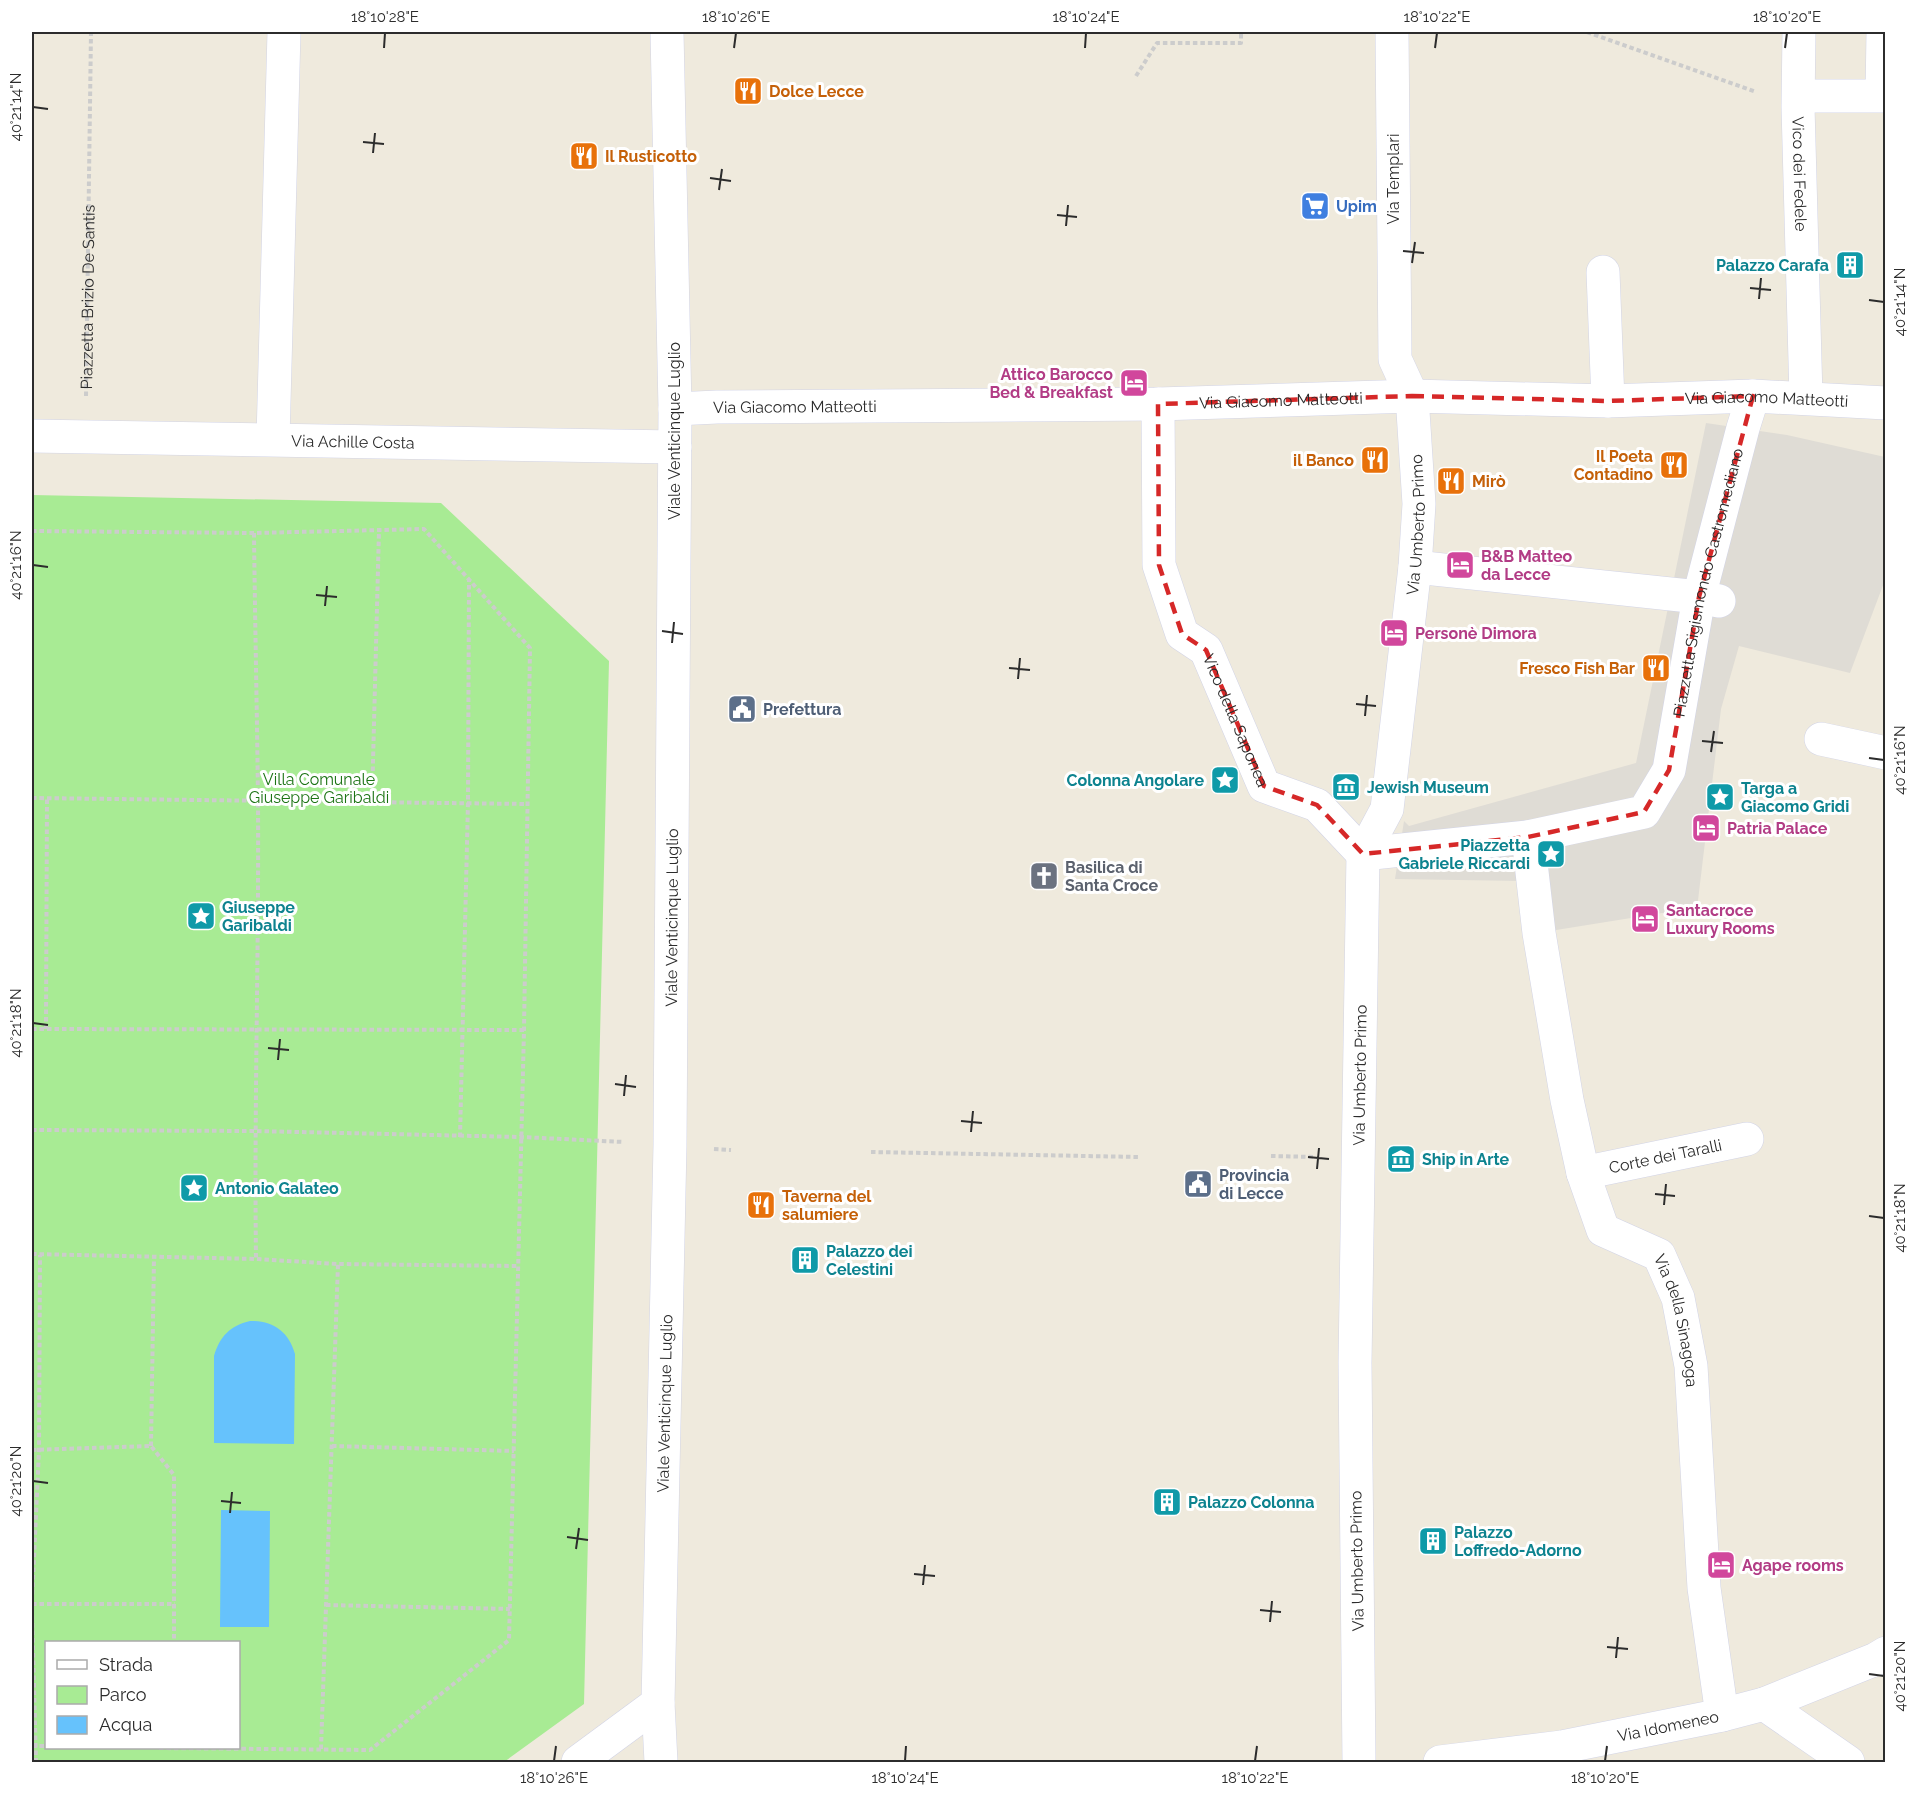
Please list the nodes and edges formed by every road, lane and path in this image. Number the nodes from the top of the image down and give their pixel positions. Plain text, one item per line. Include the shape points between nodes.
1 (91, 32) edge
2 (284, 32) edge
3 (667, 32) edge
4 (1241, 32) edge
5 (1392, 32) edge
6 (1587, 32) edge
7 (1799, 32) edge
8 (1883, 32) edge
9 (1136, 76) dead end
10 (1799, 101) junction
11 (1603, 272) dead end
12 (1412, 396) junction
13 (1754, 396) junction
14 (1806, 398) junction
15 (86, 399) dead end
16 (1608, 401) junction
17 (1886, 403) edge
18 (1158, 404) junction
19 (675, 409) junction
20 (32, 436) edge
21 (273, 439) junction
22 (675, 447) junction
23 (379, 530) junction
24 (32, 531) edge
25 (254, 533) junction
26 (1415, 567) junction
27 (469, 579) junction
28 (1709, 599) junction
29 (1821, 739) dead end
30 (1886, 753) edge
31 (32, 798) edge
32 (47, 798) junction
33 (258, 800) junction
34 (372, 801) junction
35 (468, 802) junction
36 (527, 804) junction
37 (1528, 837) junction
38 (1364, 854) junction
39 (32, 1029) edge
40 (46, 1029) junction
41 (257, 1029) junction
42 (462, 1030) junction
43 (524, 1030) junction
44 (32, 1130) edge
45 (254, 1131) junction
46 (460, 1137) junction
47 (521, 1137) junction
48 (1747, 1139) dead end
49 (624, 1142) dead end
50 (707, 1149) dead end
51 (731, 1150) dead end
52 (871, 1152) dead end
53 (1140, 1157) dead end
54 (1583, 1173) junction
55 (32, 1254) edge
56 (40, 1255) junction
57 (154, 1258) junction
58 (256, 1259) junction
59 (338, 1264) junction
60 (519, 1266) junction
61 (151, 1446) junction
62 (332, 1446) junction
63 (32, 1450) edge
64 (39, 1450) junction
65 (513, 1451) junction
66 (32, 1603) edge
67 (175, 1604) junction
68 (326, 1605) junction
69 (32, 1608) edge
70 (510, 1609) junction
71 (174, 1641) edge
72 (1886, 1653) edge
73 (658, 1703) junction
74 (1764, 1704) junction
75 (1722, 1715) junction
76 (33, 1746) edge
77 (240, 1748) edge
78 (321, 1749) junction
79 (36, 1762) edge
80 (578, 1762) edge
81 (661, 1762) edge
82 (1359, 1762) edge
83 (1440, 1762) edge
84 (1848, 1762) edge

1 - 15 path, Piazzetta Brizio De Santis
2 - 21 street
3 - 19 street, Viale Venticinque Luglio
4 - 9 path via 1241,43 1157,43
5 - 12 street, Via Templari via 1395,359
6 - 10 path
7 - 10 street, Vico dei Fedele
8 - 10 street, Vico dei Fedele via 1882,96
10 - 14 street, Vico dei Fedele
11 - 16 street
12 - 16 street, Via Giacomo Matteotti
12 - 18 street, Via Giacomo Matteotti
12 - 26 street, Via Umberto Primo via 1419,504
13 - 14 street, Via Giacomo Matteotti
13 - 16 street, Via Giacomo Matteotti
13 - 28 street, Piazzetta Sigismondo Castromediano via 1743,428
14 - 17 street, Via Giacomo Matteotti
18 - 19 street, Via Giacomo Matteotti
18 - 38 street, Vico della Saponea via 1159,565 1182,634 1206,650 1264,786 1317,804
19 - 22 street, Viale Venticinque Luglio
20 - 21 street, Via Achille Costa
21 - 22 street, Via Achille Costa
22 - 73 street, Viale Venticinque Luglio via 670,1145
23 - 25 path
23 - 27 path via 424,528
23 - 34 path
24 - 25 path
25 - 33 path
26 - 28 street
26 - 38 street, Via Umberto Primo via 1387,809
27 - 35 path
27 - 36 path via 531,648
28 - 37 street, Piazzetta Sigismondo Castromediano via 1669,770 1644,812
29 - 30 street
31 - 32 path
32 - 33 path
32 - 40 path
33 - 34 path
33 - 41 path
34 - 35 path
35 - 36 path
35 - 42 path
36 - 43 path
37 - 38 street
37 - 54 street, Via della Sinagoga via 1539,933
38 - 82 street, Via Umberto Primo via 1355,1363
39 - 40 path
40 - 41 path
41 - 42 path
41 - 45 path
42 - 43 path
42 - 46 path
43 - 47 path
44 - 45 path
45 - 46 path
45 - 58 path
46 - 47 path
47 - 49 path
47 - 60 path
48 - 54 street, Corte dei Taralli
50 - 51 path
52 - 53 path
54 - 75 street, Via della Sinagoga via 1603,1230 1659,1255 1678,1298 1690,1366 1704,1588
55 - 56 path
56 - 57 path
56 - 64 path
57 - 58 path
57 - 61 path
58 - 59 path
59 - 60 path
59 - 62 path
60 - 65 path
61 - 64 path
61 - 67 path via 174,1475
62 - 65 path
62 - 68 path
63 - 64 path
64 - 66 path
65 - 70 path
66 - 67 path
67 - 71 path
68 - 70 path
68 - 78 path
69 - 76 path
70 - 78 path via 510,1640 370,1750
72 - 74 street, Via Idomeneo
73 - 80 street
73 - 81 street, Viale Venticinque Luglio
74 - 75 street, Via Idomeneo
74 - 84 street
75 - 83 street, Via Idomeneo via 1562,1747
76 - 79 path
77 - 78 path

